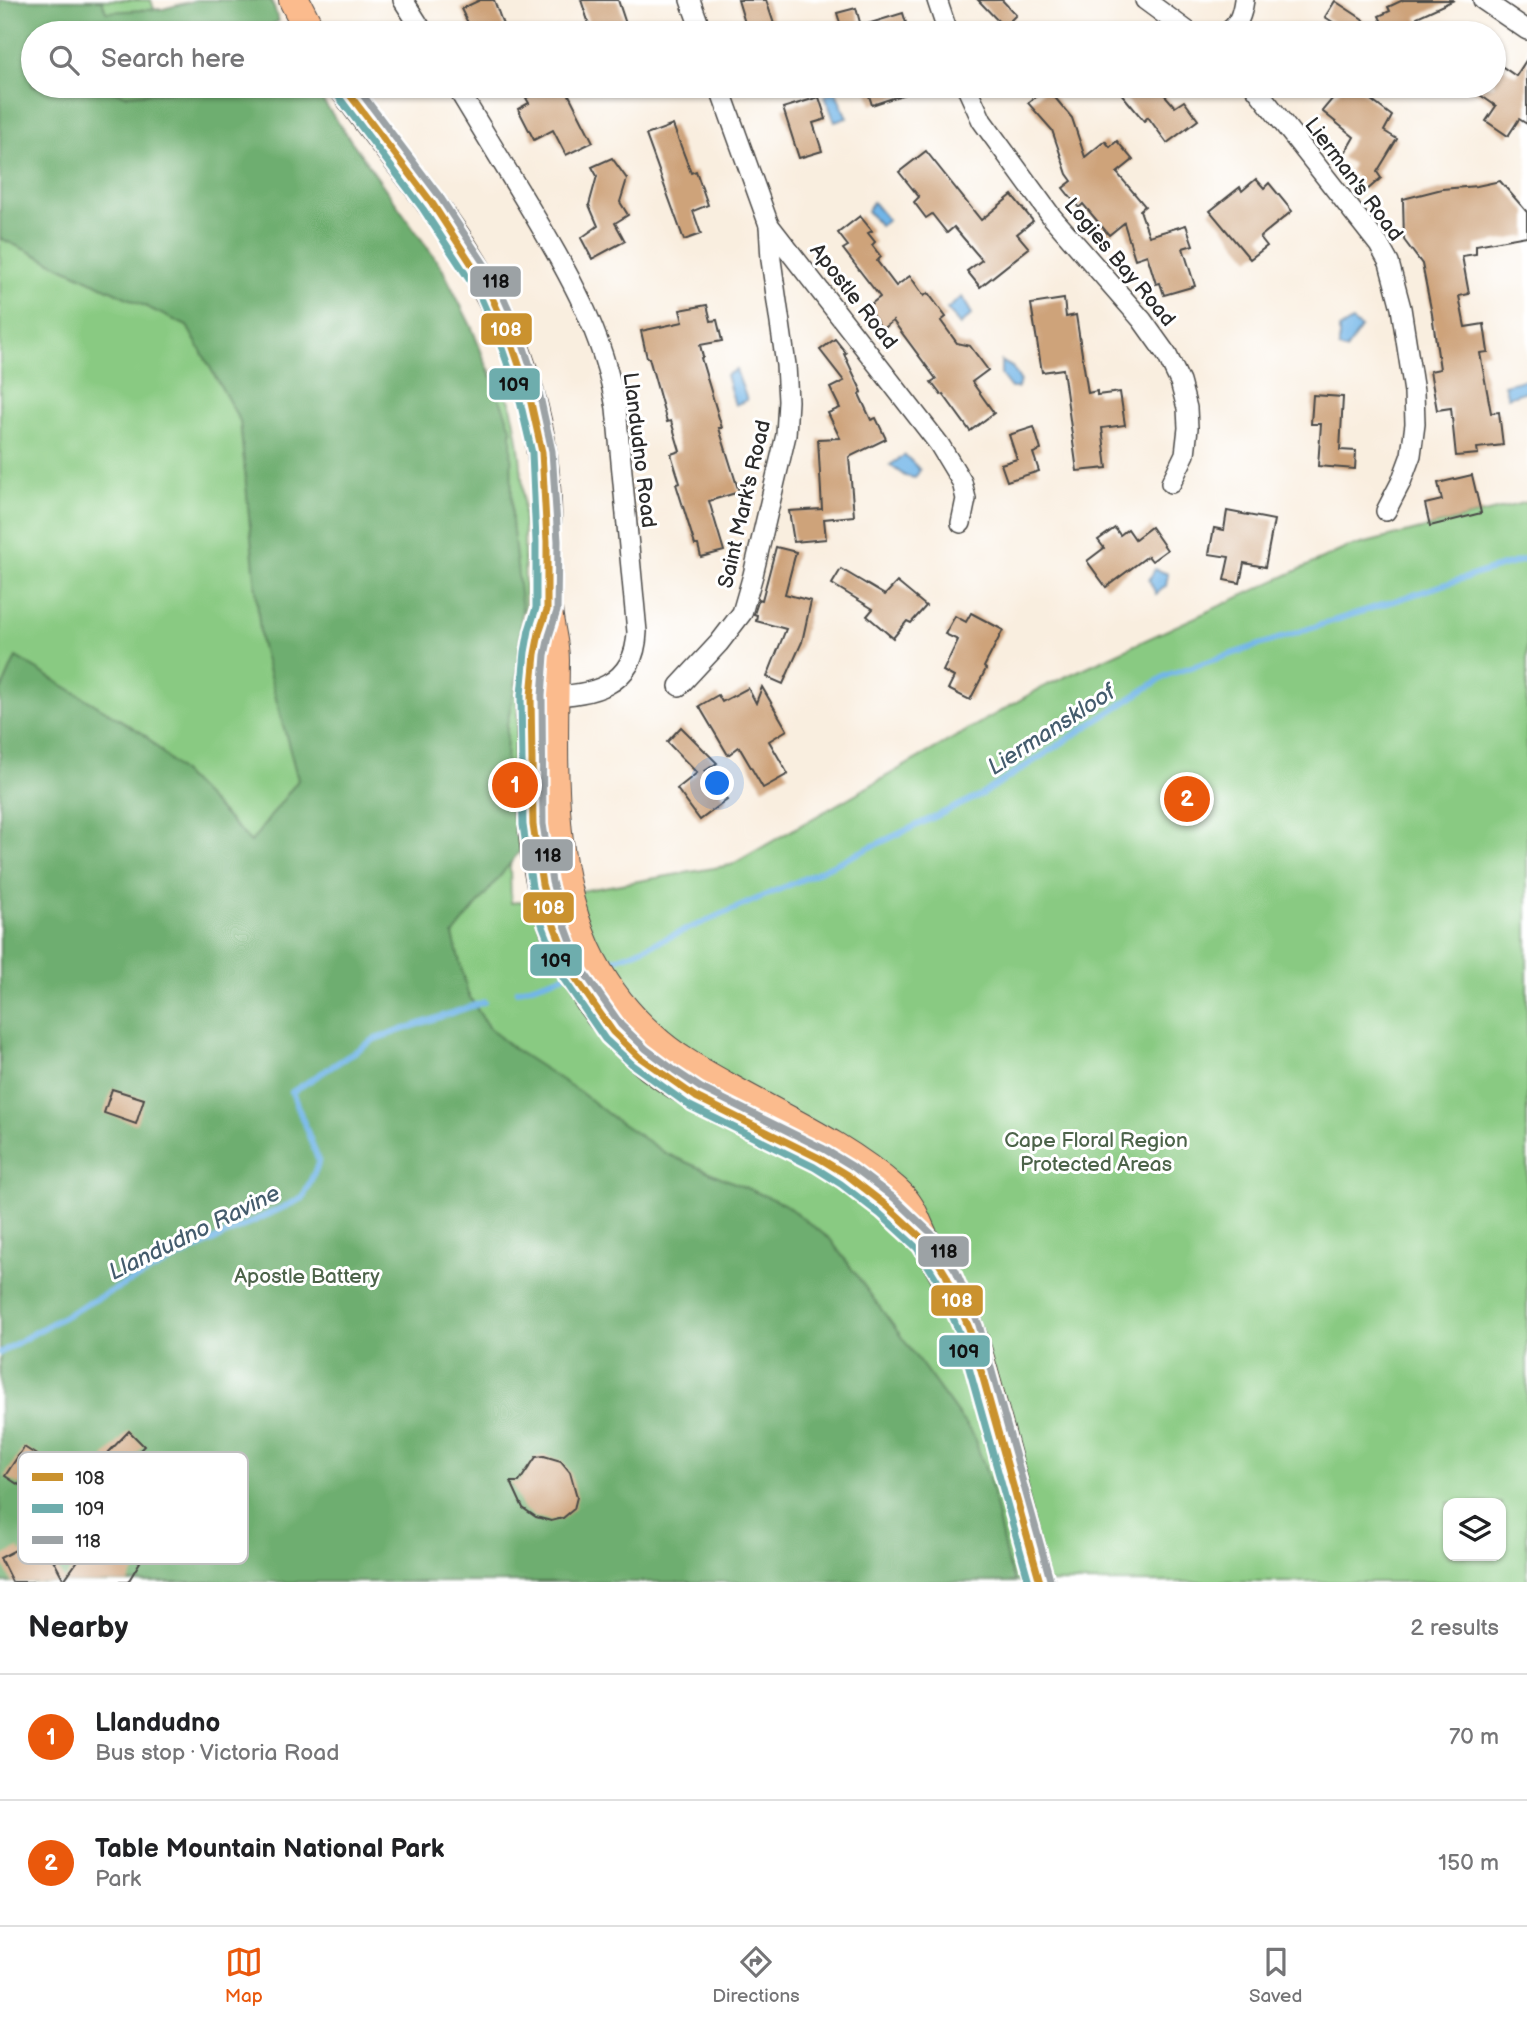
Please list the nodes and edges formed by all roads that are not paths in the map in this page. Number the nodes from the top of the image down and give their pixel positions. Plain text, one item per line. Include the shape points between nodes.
1 (294, 0) edge
2 (403, 0) edge
3 (690, 0) edge
4 (937, 0) edge
5 (1145, 0) edge
6 (1244, 0) edge
7 (1483, 0) edge
8 (305, 21) edge
9 (416, 21) edge
10 (698, 21) edge
11 (944, 21) edge
12 (1174, 21) edge
13 (1238, 21) edge
14 (1527, 30) edge
15 (352, 98) edge
16 (463, 98) edge
17 (723, 98) edge
18 (971, 98) edge
19 (1263, 98) edge
20 (769, 225) junction
21 (1171, 483) dead end
22 (1386, 512) dead end
23 (961, 523) dead end
24 (679, 686) dead end
25 (542, 696) junction
26 (1040, 1582) edge

1 - 8 main road
2 - 9 street
3 - 10 street
4 - 11 street
5 - 12 street
6 - 13 street
7 - 14 street
15 - 25 main road via 432,203 489,291 529,394 541,452 546,530 547,610 535,654
16 - 25 street, Llandudno Road via 565,266 596,333 616,408 637,632 634,657 621,675 602,688
17 - 20 street, Apostle Road
18 - 21 street, Logies Bay Road via 982,121 1035,195 1167,355 1180,382 1188,428 1185,454
19 - 22 street, Lierman's Road via 1379,245 1396,285 1415,424 1411,455
20 - 23 street, Apostle Road via 939,444 962,482
20 - 24 street, Saint Mark's Road via 786,365 786,435 742,612
25 - 26 main road via 564,878 581,939 606,986 669,1053 840,1150 896,1192 916,1218 972,1338

